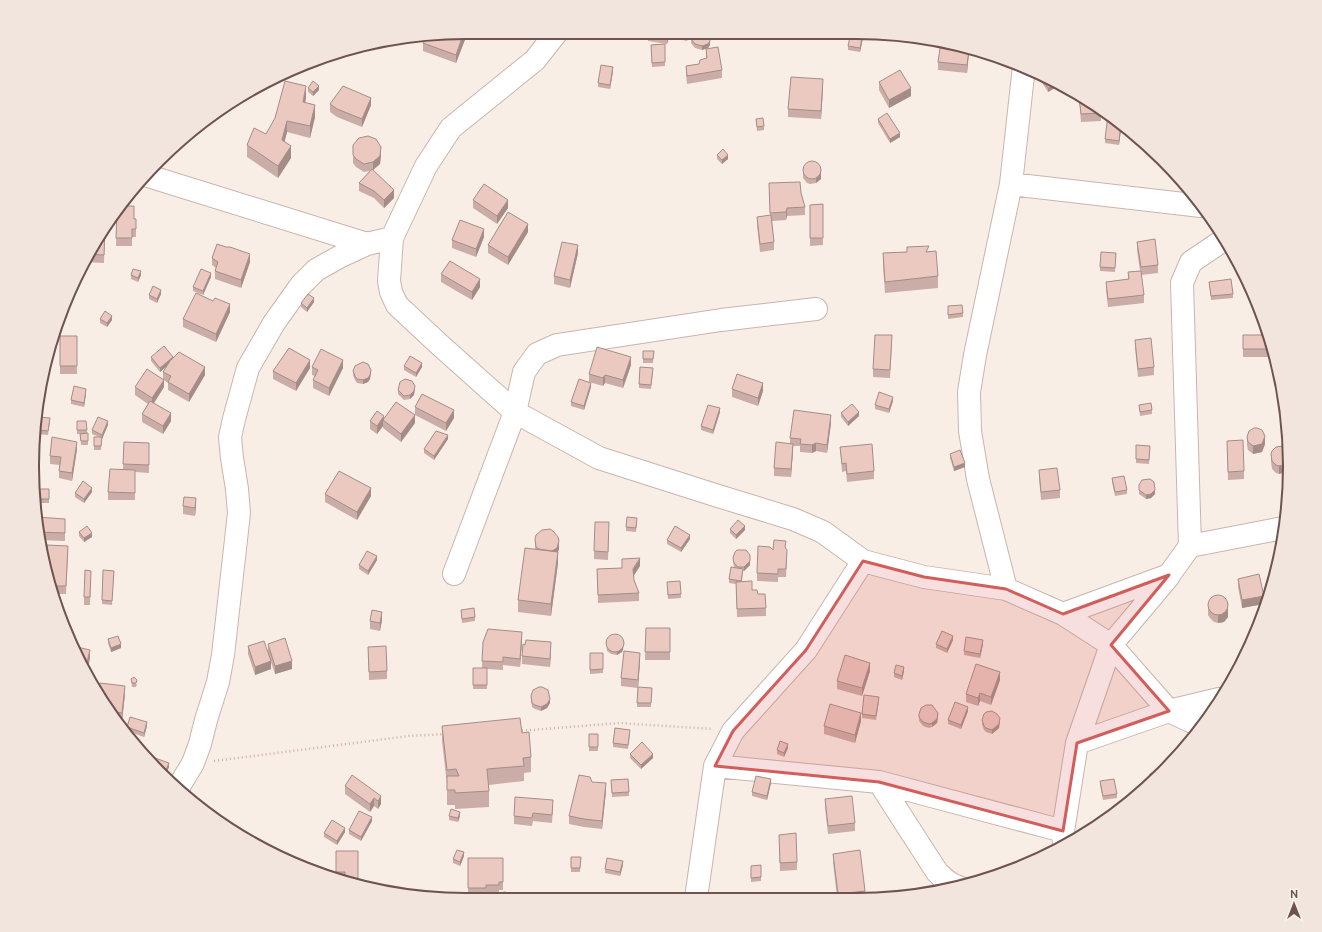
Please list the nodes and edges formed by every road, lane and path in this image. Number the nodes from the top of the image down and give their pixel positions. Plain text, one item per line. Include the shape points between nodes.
1 (552, 39) edge
2 (1023, 74) edge
3 (152, 177) edge
4 (1011, 184) junction
5 (1194, 205) edge
6 (392, 238) junction
7 (1220, 243) edge
8 (367, 244) junction
9 (816, 309) dead end
10 (515, 412) junction
11 (1278, 529) edge
12 (1190, 546) junction
13 (863, 561) junction
14 (454, 574) dead end
15 (1170, 575) junction
16 (1006, 590) junction
17 (1063, 614) junction
18 (1111, 645) junction
19 (1212, 701) edge
20 (1169, 712) junction
21 (1196, 724) edge
22 (510, 731) edge
23 (733, 731) junction
24 (448, 734) edge
25 (1077, 743) junction
26 (193, 763) junction
27 (715, 766) junction
28 (879, 782) junction
29 (180, 783) edge
30 (1063, 838) edge
31 (948, 883) edge
32 (697, 893) edge

1 - 6 street via 535,60 451,128 426,166
2 - 4 street
3 - 8 street
4 - 5 street
4 - 16 street via 969,392 970,431 978,479
6 - 8 street
6 - 10 street via 388,280 397,305
7 - 12 street via 1191,262 1182,283
8 - 26 street via 316,270 301,285 274,323 248,368 230,437 239,513 223,655 218,682
9 - 10 street via 721,320 557,345 537,354 524,372
10 - 13 street via 599,458 792,519 823,532
10 - 14 street
11 - 12 street
12 - 15 street
13 - 16 street via 924,577
13 - 23 street via 806,650
15 - 17 street
15 - 18 street
16 - 17 street
17 - 18 street
18 - 20 street
18 - 25 street
19 - 20 street
20 - 21 street
20 - 25 street
22 - 23 path via 620,723
23 - 27 street
24 - 26 path via 409,736
25 - 30 street
26 - 29 street
27 - 28 street
27 - 32 street
28 - 30 street
28 - 31 street via 937,872

